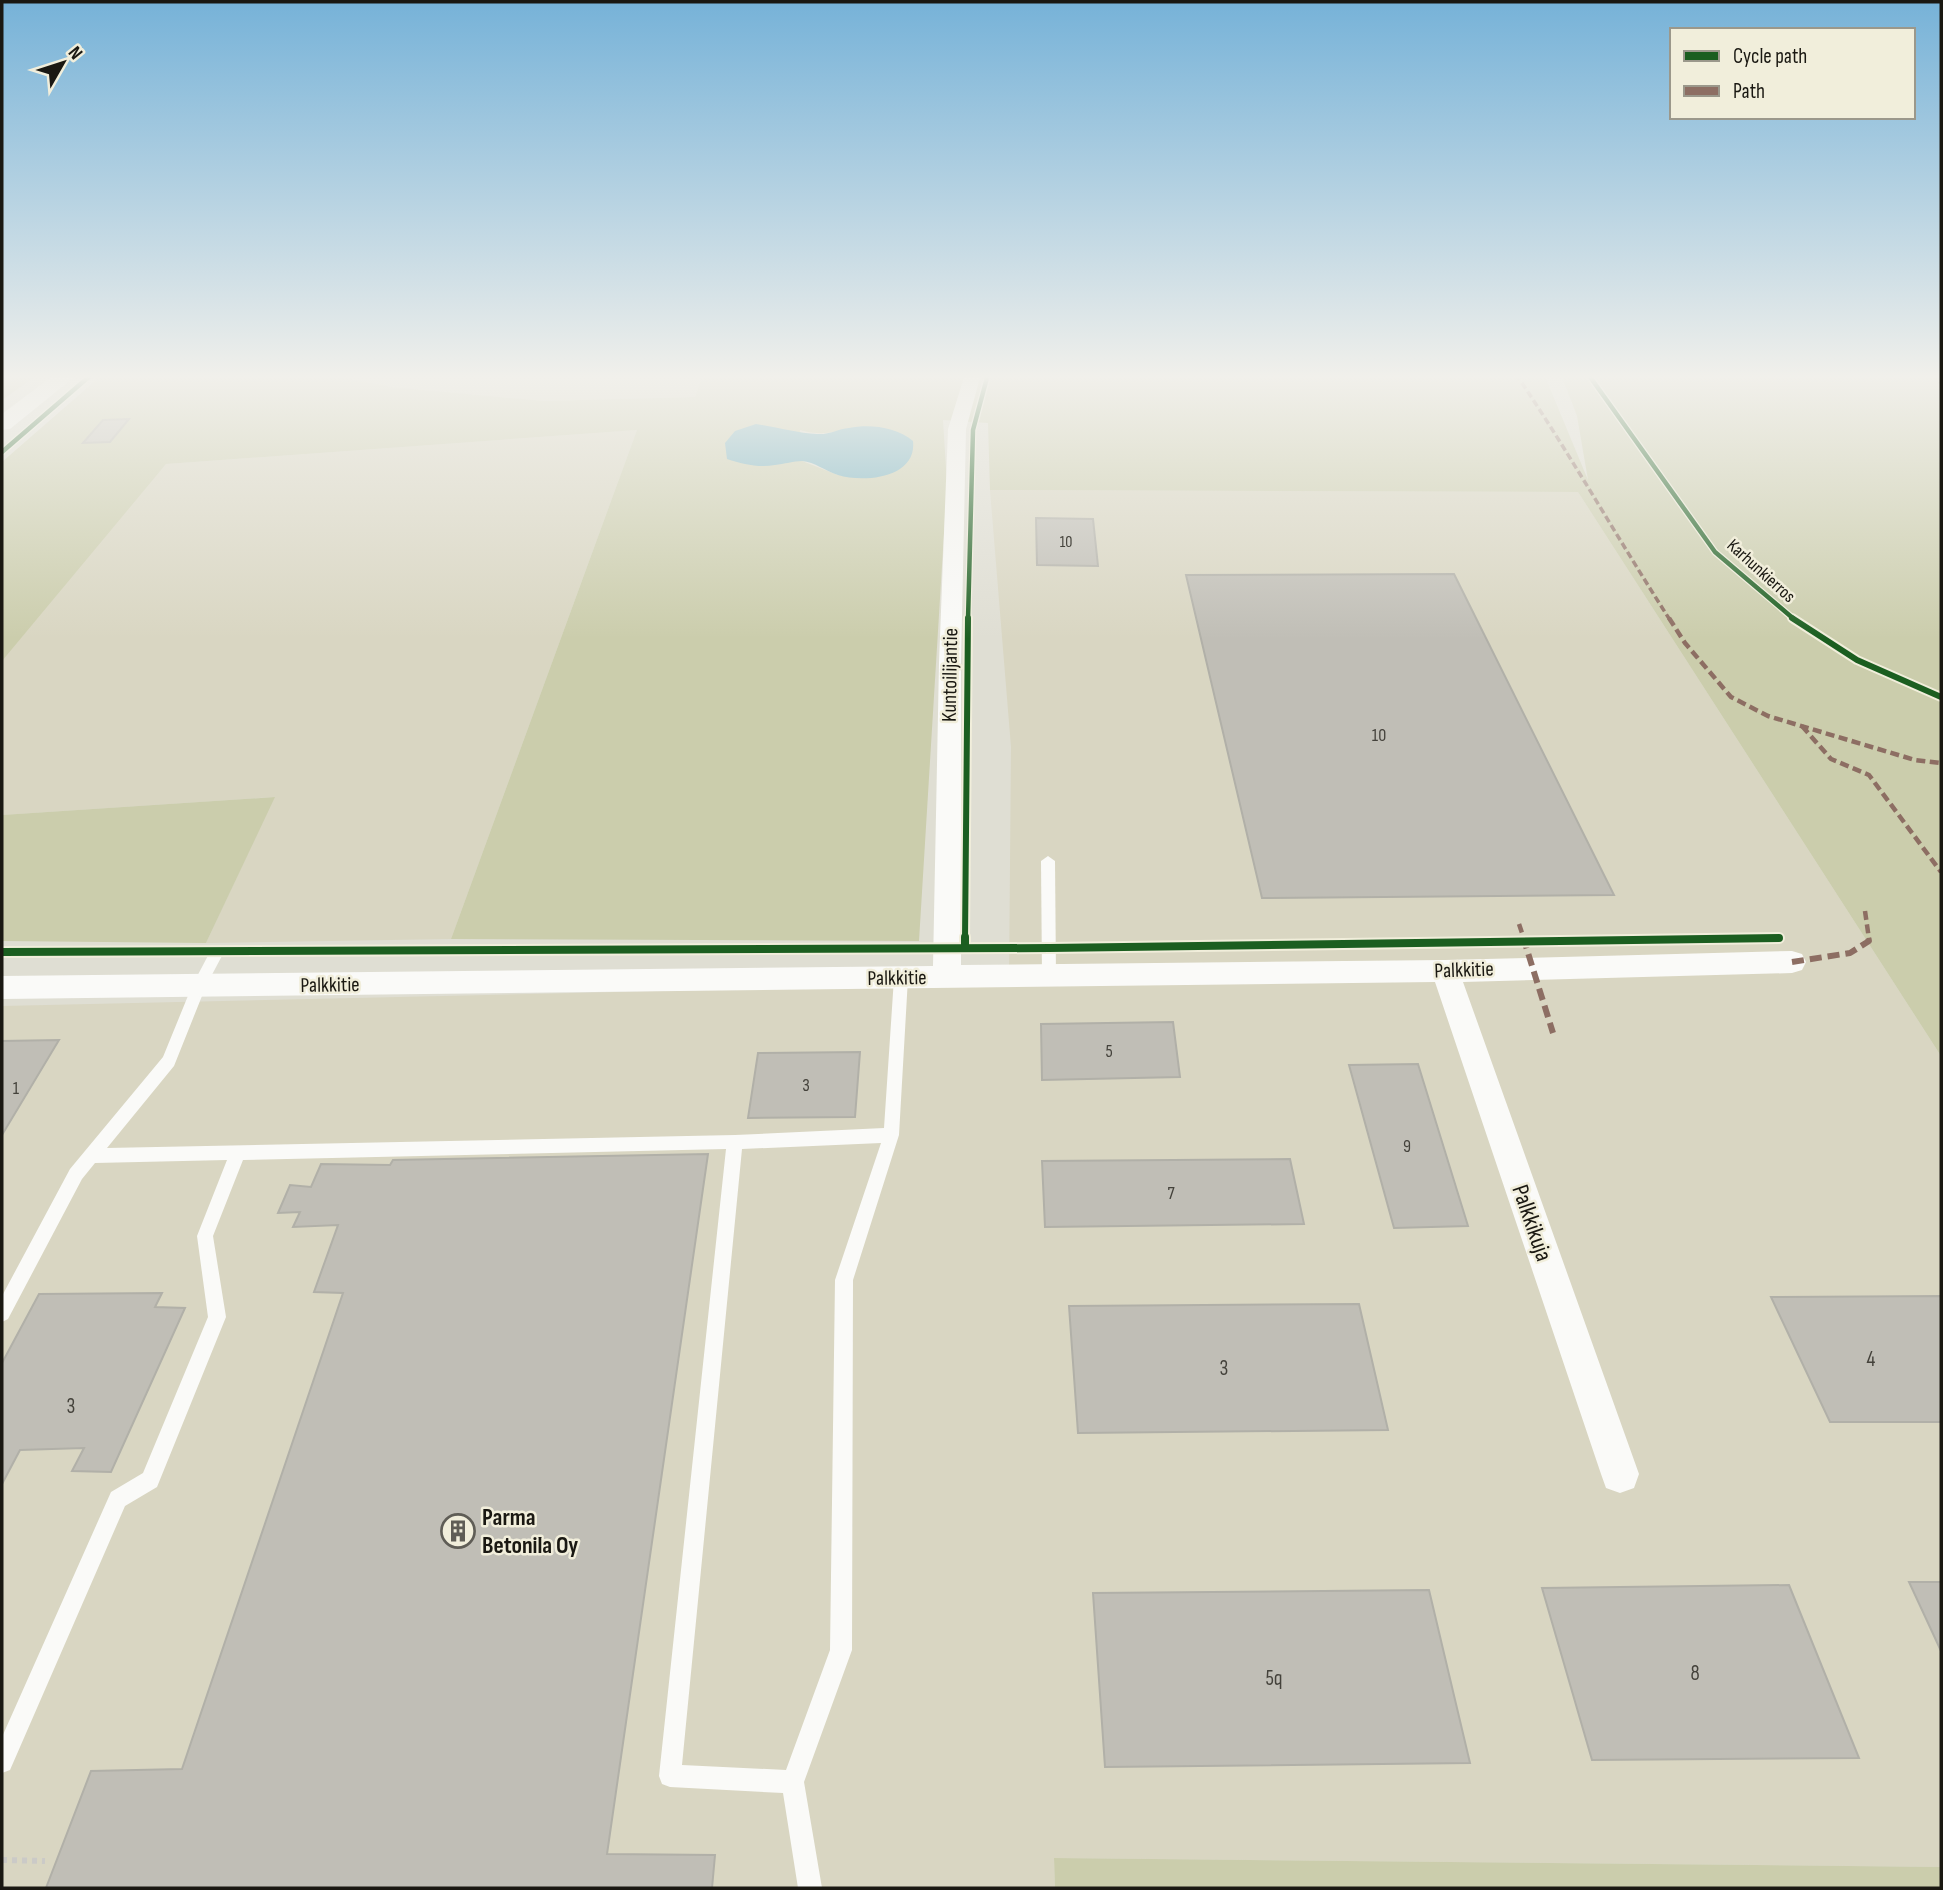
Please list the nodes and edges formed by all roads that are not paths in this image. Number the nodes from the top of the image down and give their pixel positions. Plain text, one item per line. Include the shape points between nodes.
1 (956, 462) edge
2 (1048, 861) dead end
3 (217, 952) dead end
4 (1792, 962) dead end
5 (1445, 971) junction
6 (1049, 976) junction
7 (947, 977) junction
8 (901, 978) junction
9 (199, 986) junction
10 (2, 988) edge
11 (891, 1135) junction
12 (735, 1142) junction
13 (238, 1153) junction
14 (92, 1156) junction
15 (2, 1313) edge
16 (1620, 1474) dead end
17 (2, 1762) edge
18 (793, 1782) junction
19 (810, 1888) edge

1 - 7 street, Kuntoilijantie
2 - 6 lane
3 - 9 lane
4 - 5 street, Palkkitie
5 - 6 street, Palkkitie
5 - 16 street, Palkkikuja
6 - 7 street, Palkkitie
7 - 8 street, Palkkitie
8 - 9 street, Palkkitie
8 - 11 lane
9 - 10 street, Palkkitie
9 - 14 lane via 169,1061
11 - 12 lane
11 - 18 lane via 844,1280 841,1650
12 - 13 lane
12 - 18 lane via 670,1776
13 - 14 lane
13 - 17 lane via 205,1236 217,1317 150,1480 118,1499
14 - 15 lane via 76,1174
18 - 19 lane

